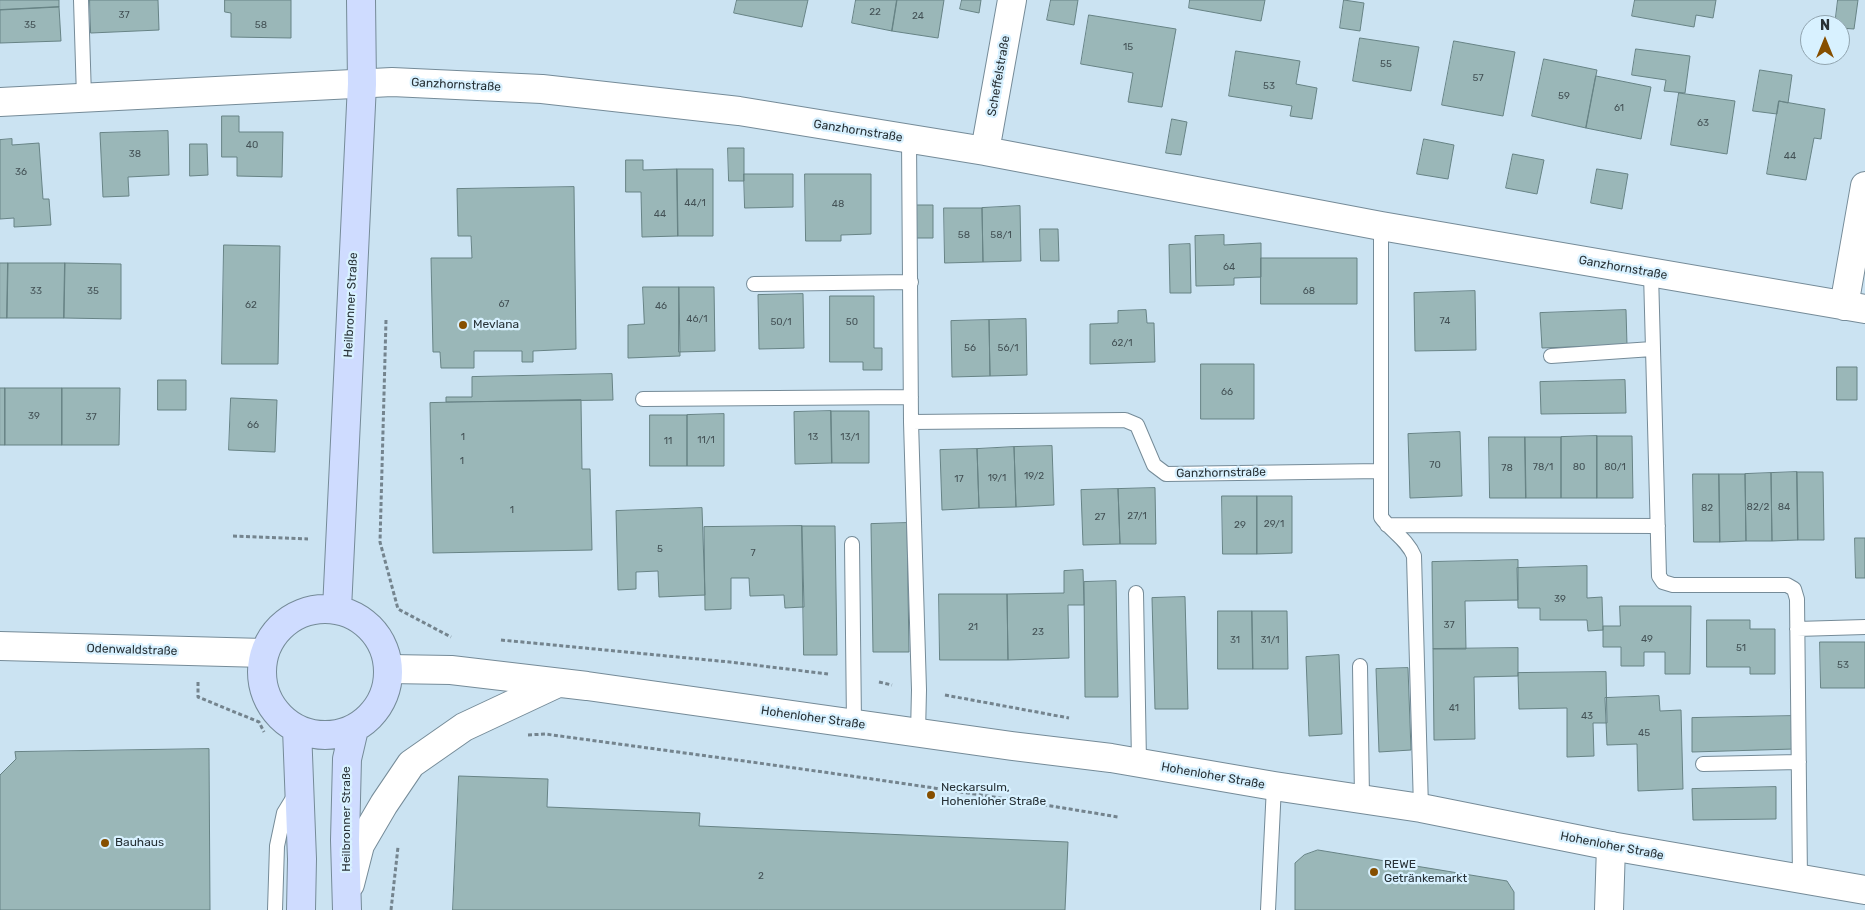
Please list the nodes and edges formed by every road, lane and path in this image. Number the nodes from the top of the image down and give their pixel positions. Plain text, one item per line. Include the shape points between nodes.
1 (81, 0) edge
2 (361, 0) edge
3 (1012, 0) edge
4 (362, 84) junction
5 (84, 97) junction
6 (0, 102) edge
7 (909, 140) junction
8 (985, 151) junction
9 (1865, 186) edge
10 (1381, 226) junction
11 (1651, 273) junction
12 (911, 282) junction
13 (754, 284) dead end
14 (1855, 308) edge
15 (386, 317) dead end
16 (1652, 349) junction
17 (1551, 356) dead end
18 (911, 396) junction
19 (643, 399) dead end
20 (911, 422) junction
21 (1381, 471) junction
22 (1387, 525) junction
23 (1658, 526) junction
24 (233, 536) dead end
25 (341, 541) junction
26 (852, 544) dead end
27 (1136, 593) dead end
28 (337, 609) junction
29 (1865, 627) edge
30 (1798, 628) junction
31 (451, 636) junction
32 (460, 637) dead end
33 (498, 640) dead end
34 (0, 646) edge
35 (198, 652) junction
36 (264, 653) junction
37 (1360, 666) dead end
38 (389, 669) junction
39 (450, 670) junction
40 (853, 677) junction
41 (558, 682) junction
42 (919, 690) junction
43 (1071, 718) dead end
44 (854, 724) junction
45 (297, 729) junction
46 (354, 729) junction
47 (918, 733) junction
48 (519, 736) dead end
49 (267, 740) dead end
50 (1139, 762) junction
51 (1799, 762) junction
52 (1703, 764) dead end
53 (1274, 786) junction
54 (299, 788) junction
55 (1362, 798) junction
56 (1421, 808) junction
57 (1118, 817) dead end
58 (1610, 846) junction
59 (1800, 880) junction
60 (1865, 890) edge
61 (347, 903) edge
62 (275, 910) edge
63 (301, 910) edge
64 (1268, 910) edge
65 (1609, 910) edge

1 - 5 lane
2 - 4 main road, Heilbronner Straße
3 - 8 street, Scheffelstraße
4 - 5 street, Ganzhornstraße
4 - 7 street, Ganzhornstraße via 392,82 542,89 739,111
4 - 25 main road, Heilbronner Straße
5 - 6 street, Ganzhornstraße
7 - 8 street, Ganzhornstraße
7 - 12 lane, Ganzhornstraße
8 - 10 street, Ganzhornstraße
9 - 14 street
10 - 11 street, Ganzhornstraße
10 - 21 lane
11 - 14 street, Ganzhornstraße
11 - 16 lane
12 - 13 lane
12 - 18 lane, Ganzhornstraße
15 - 31 path via 380,542 398,609
16 - 17 lane
16 - 23 lane
18 - 19 lane
18 - 20 lane, Ganzhornstraße
20 - 21 lane, Ganzhornstraße via 1125,420 1137,425 1154,465 1166,474
20 - 42 lane, Ganzhornstraße
21 - 22 lane via 1381,517
22 - 23 lane
22 - 56 lane via 1410,545 1414,556
23 - 30 lane via 1659,576 1664,582 1673,585 1787,585 1794,589 1798,599
24 - 25 path
25 - 28 main road, Heilbronner Straße
26 - 40 lane
27 - 50 lane
28 - 36 main road via 314,609 292,618 275,633
28 - 38 main road via 357,616 373,630 384,648
29 - 30 lane
30 - 51 lane
31 - 32 path
31 - 39 path
33 - 40 path
34 - 35 street, Odenwaldstraße
35 - 36 street, Odenwaldstraße
35 - 49 path via 198,697 259,722
36 - 45 main road via 262,675 267,697 279,716
37 - 55 lane
38 - 39 street, Hohenloher Straße
38 - 46 main road via 387,687 380,704
39 - 41 street, Hohenloher Straße
40 - 42 path
40 - 44 lane
41 - 44 street, Hohenloher Straße
41 - 61 street via 464,726 411,764 360,845
42 - 43 path
42 - 47 lane, Ganzhornstraße
44 - 47 street, Hohenloher Straße
45 - 46 main road via 316,735 336,736
45 - 54 main road
46 - 61 main road, Heilbronner Straße via 347,759
47 - 50 street, Hohenloher Straße
48 - 57 path via 545,734 594,740
50 - 53 street, Hohenloher Straße
51 - 52 lane
51 - 59 lane
53 - 55 street, Hohenloher Straße
53 - 64 lane
54 - 62 lane via 284,813 277,846
54 - 63 main road
55 - 56 street, Hohenloher Straße
56 - 58 street, Hohenloher Straße
58 - 59 street, Hohenloher Straße
58 - 65 street
59 - 60 street, Hohenloher Straße

